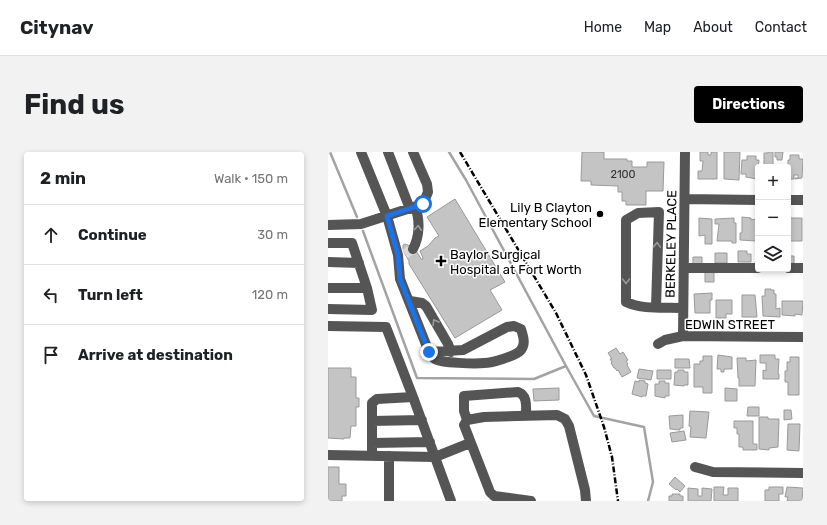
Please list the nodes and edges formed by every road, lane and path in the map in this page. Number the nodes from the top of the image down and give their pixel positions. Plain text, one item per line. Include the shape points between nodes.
1 (361, 152) edge
2 (388, 152) edge
3 (413, 152) edge
4 (685, 152) edge
5 (685, 199) junction
6 (755, 200) edge
7 (791, 200) edge
8 (803, 200) edge
9 (412, 208) junction
10 (387, 216) junction
11 (328, 225) edge
12 (328, 243) edge
13 (405, 253) junction
14 (328, 262) edge
15 (359, 263) junction
16 (684, 268) junction
17 (755, 268) edge
18 (791, 268) edge
19 (803, 268) edge
20 (328, 288) edge
21 (367, 288) junction
22 (410, 301) junction
23 (656, 307) junction
24 (683, 308) junction
25 (328, 309) edge
26 (328, 326) edge
27 (683, 336) junction
28 (803, 337) edge
29 (658, 344) dead end
30 (429, 352) junction
31 (451, 352) junction
32 (413, 398) junction
33 (526, 416) junction
34 (422, 420) junction
35 (467, 420) junction
36 (372, 421) junction
37 (430, 442) junction
38 (372, 443) junction
39 (470, 443) junction
40 (328, 455) edge
41 (372, 456) junction
42 (390, 456) junction
43 (435, 457) junction
44 (695, 467) dead end
45 (803, 473) edge
46 (389, 501) edge
47 (451, 501) edge
48 (529, 501) edge
49 (586, 501) edge

1 - 10 street
2 - 9 street
3 - 9 street via 428,192 423,204
4 - 5 street, BERKELEY PLACE
5 - 6 street
5 - 16 street, BERKELEY PLACE
7 - 8 street
9 - 10 street
13 -> 9 street via 416,244 418,214
10 - 11 street via 361,224
10 - 13 street
12 - 15 street via 352,243
13 - 22 street via 400,279
14 - 15 street
15 - 21 street
16 - 17 street
16 - 24 street, BERKELEY PLACE
18 - 19 street
20 - 21 street
21 - 25 street via 372,310
22 - 30 street
31 -> 22 street via 426,306
23 -> 23 street via 658,212 638,213 626,220 626,302 635,306
23 - 24 street
24 - 27 street, BERKELEY PLACE
26 - 32 street via 386,327
27 - 28 street, EDWIN STREET
27 - 29 street, EDWIN STREET
30 - 31 street
30 - 31 street via 435,360 484,363 516,354 524,344 524,337 521,329 507,327 463,350
32 - 34 street
32 - 36 street via 377,399 372,403
33 - 35 street
33 - 35 street via 524,396 518,392 464,396
33 - 49 street via 558,415 565,419 569,426
34 - 36 street
34 - 37 street
35 - 39 street via 464,425
36 - 38 street
37 - 38 street
37 - 43 street
38 - 41 street
39 - 43 street
39 - 48 street via 494,496
40 - 41 street
41 - 42 street
42 - 43 street
42 - 46 street
43 - 47 street
44 - 45 street via 713,472

